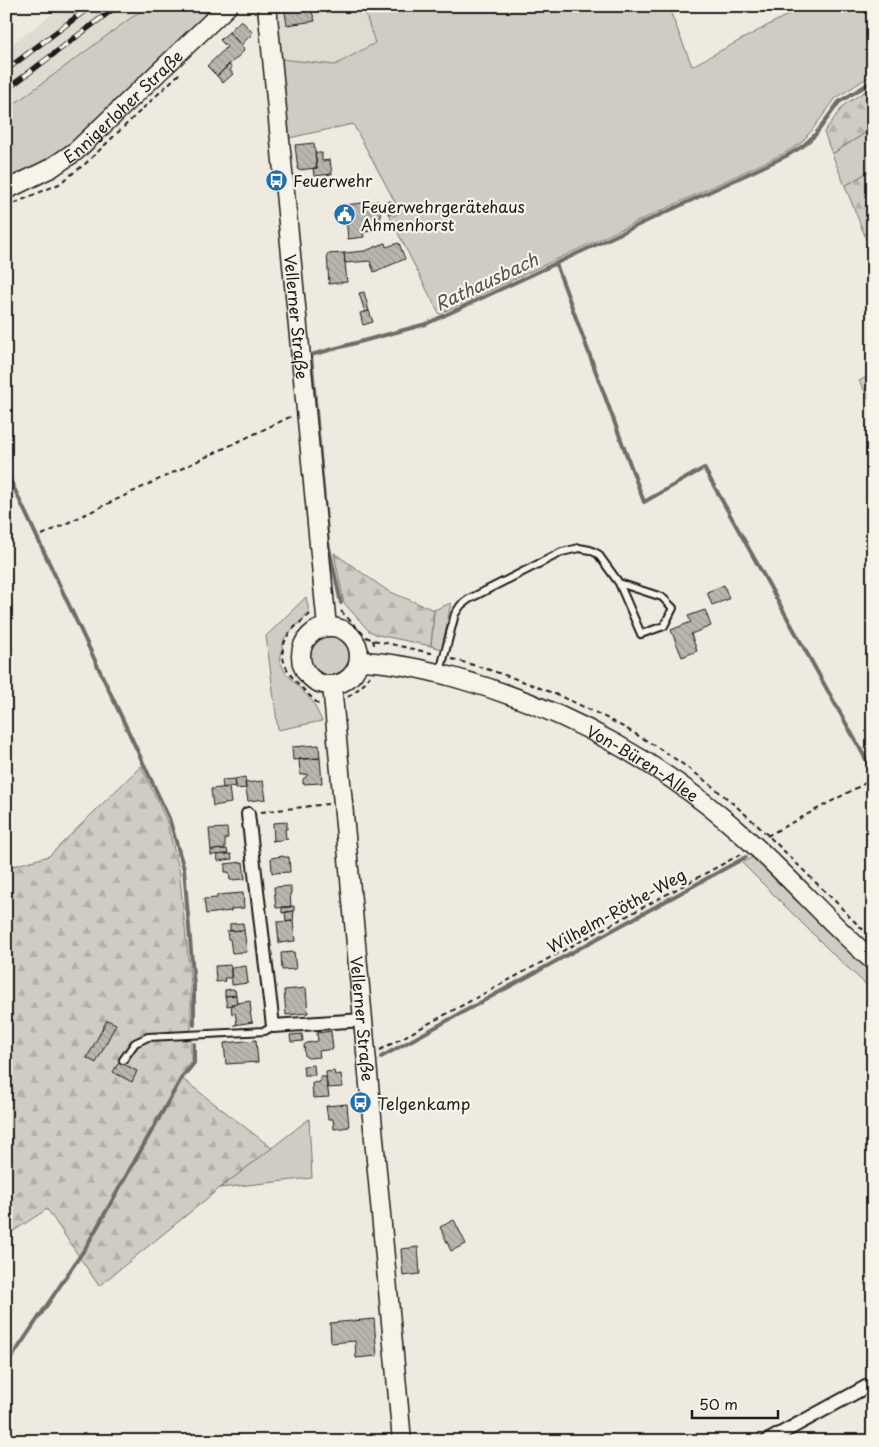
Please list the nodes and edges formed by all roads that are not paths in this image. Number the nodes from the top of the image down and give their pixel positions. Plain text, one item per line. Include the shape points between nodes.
1 (228, 6) edge
2 (267, 6) edge
3 (6, 190) edge
4 (619, 583) junction
5 (327, 627) junction
6 (366, 661) junction
7 (440, 674) junction
8 (332, 693) junction
9 (248, 814) road end
10 (873, 960) edge
11 (363, 1020) junction
12 (273, 1026) junction
13 (123, 1060) dead end
14 (873, 1382) edge
15 (402, 1441) edge
16 (767, 1441) edge

1 - 3 main road, Ennigerloher Straße via 76,151 51,168
2 - 5 main road, Vellerner Straße
4 - 4 lane via 662,596 673,608 664,626 641,634
4 - 7 lane via 598,554 579,548 562,552 469,599 455,614
5 - 6 main road via 344,630 351,636
5 - 8 main road via 309,636 301,654 306,672
6 - 7 main road, Von-Büren-Allee
6 - 8 main road
7 - 10 main road, Von-Büren-Allee via 524,700 580,724 674,780 755,846
8 - 11 main road, Vellerner Straße
9 - 12 street
11 - 12 street
11 - 15 main road, Vellerner Straße
12 - 13 lane via 265,1030 148,1037 135,1043
14 - 16 street

